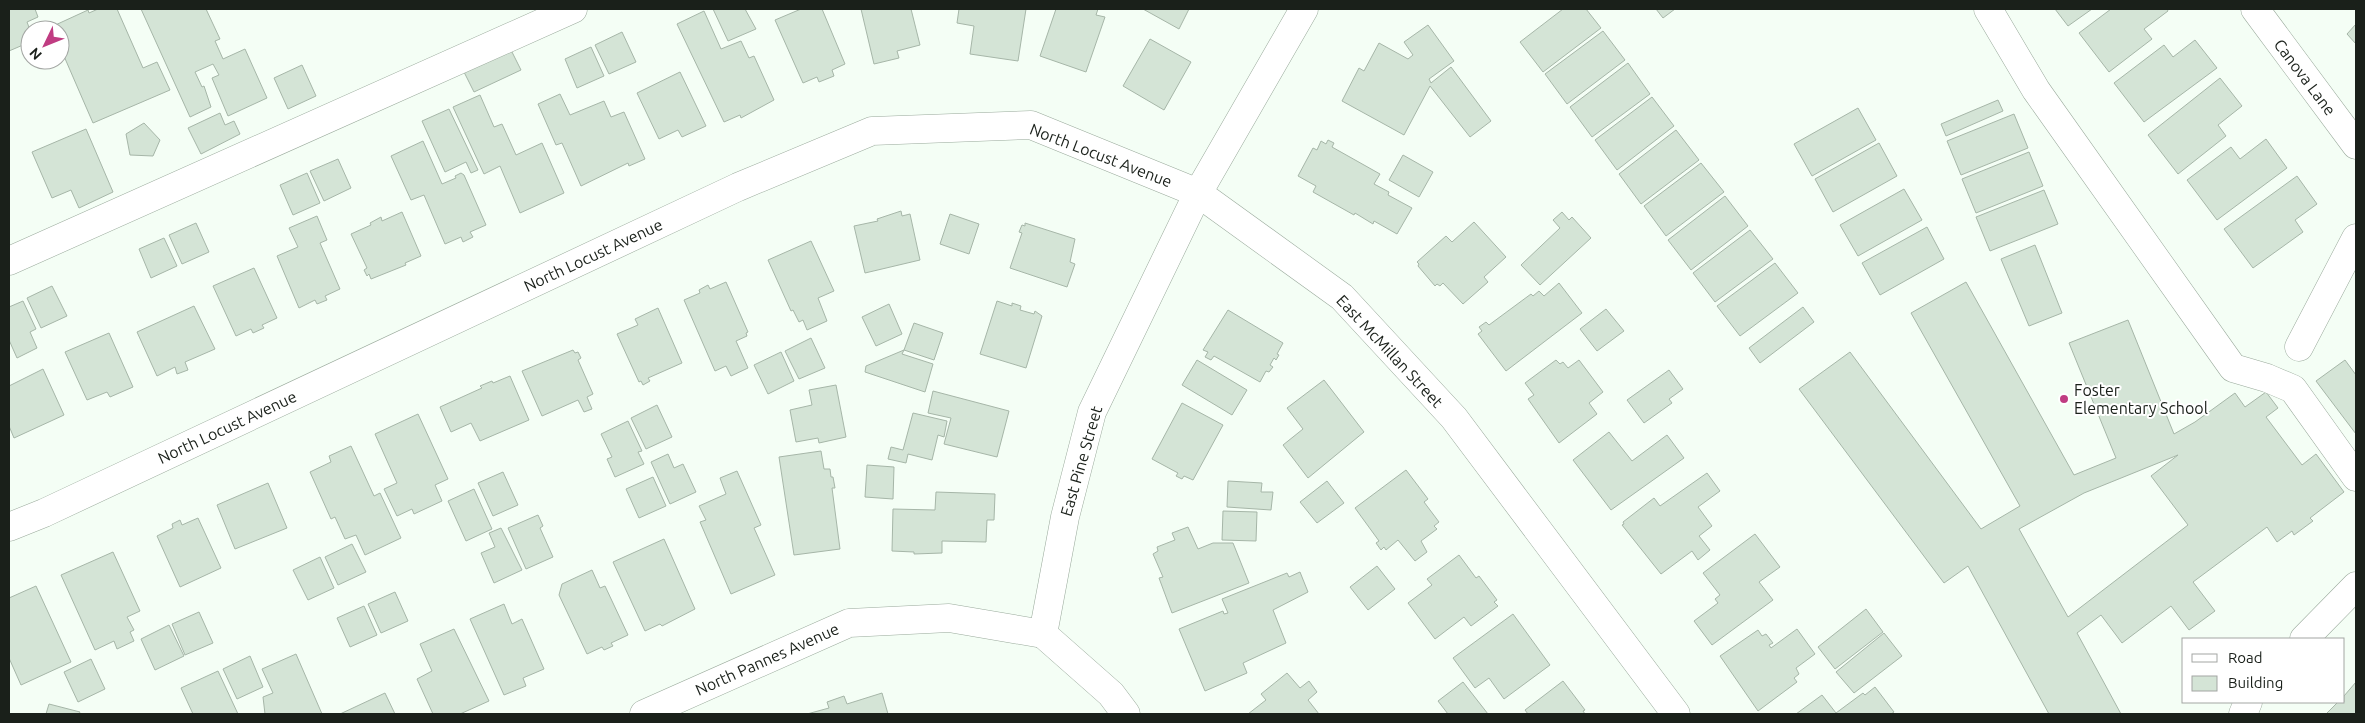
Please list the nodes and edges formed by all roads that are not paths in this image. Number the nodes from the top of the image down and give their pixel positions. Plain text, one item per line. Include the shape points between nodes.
1 (573, 9) edge
2 (1304, 9) edge
3 (1988, 9) edge
4 (2254, 9) edge
5 (2356, 145) edge
6 (1198, 193) junction
7 (2356, 238) edge
8 (9, 261) edge
9 (2299, 348) dead end
10 (2356, 477) edge
11 (9, 528) edge
12 (2356, 586) edge
13 (1043, 634) junction
14 (2305, 638) edge
15 (644, 714) edge
16 (1126, 714) edge
17 (1676, 714) edge

1 - 8 street
2 - 6 street
3 - 10 street via 2036,90 2233,368 2294,389
4 - 5 street, Canova Lane
6 - 11 street, North Locust Avenue via 1031,125 872,131 738,187
6 - 13 street, East Pine Street via 1092,412 1065,517
6 - 17 street, East McMillan Street via 1342,297 1454,418
7 - 9 street
12 - 14 street
13 - 15 street, North Pannes Avenue via 949,618 849,623
13 - 16 street via 1110,694

